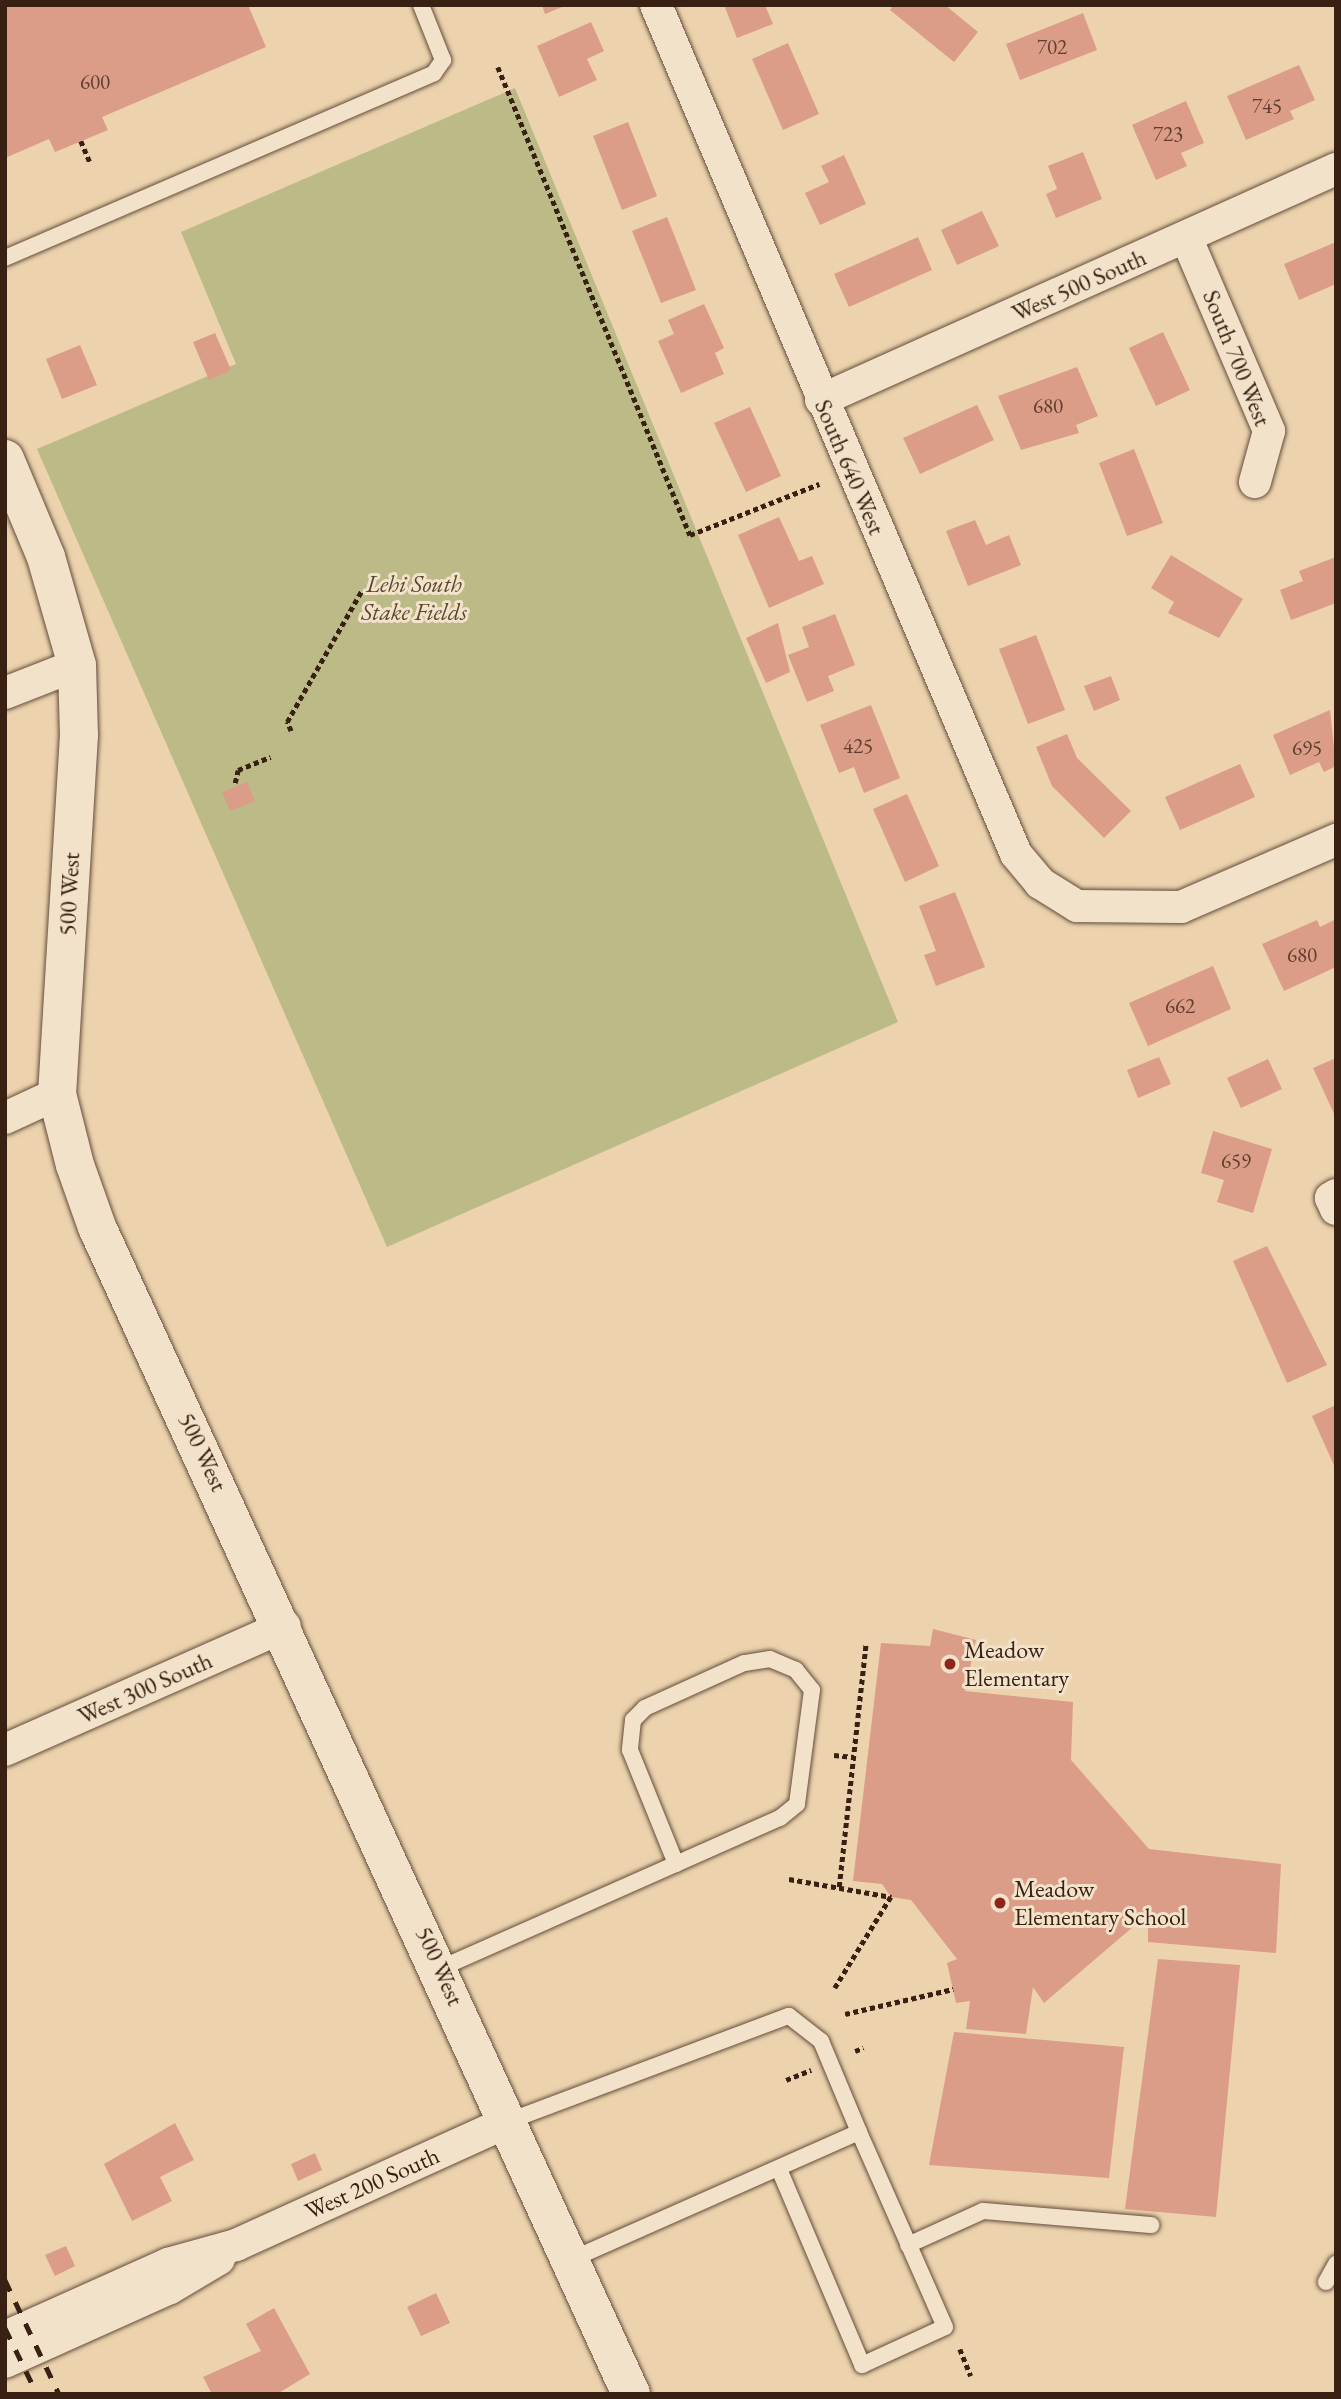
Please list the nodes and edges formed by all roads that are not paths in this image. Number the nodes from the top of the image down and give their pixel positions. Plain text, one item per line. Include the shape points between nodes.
1 (421, 5) edge
2 (656, 5) edge
3 (1336, 169) edge
4 (1186, 237) junction
5 (5, 258) edge
6 (821, 400) junction
7 (5, 459) edge
8 (1255, 482) dead end
9 (77, 665) junction
10 (5, 693) edge
11 (1336, 840) edge
12 (57, 1094) junction
13 (5, 1118) edge
14 (285, 1626) junction
15 (5, 1750) edge
16 (676, 1864) junction
17 (442, 1968) junction
18 (509, 2121) junction
19 (859, 2132) junction
20 (779, 2169) junction
21 (1151, 2225) dead end
22 (236, 2245) junction
23 (908, 2245) junction
24 (572, 2259) junction
25 (1336, 2264) edge
26 (1326, 2282) dead end
27 (5, 2337) edge
28 (5, 2362) edge
29 (631, 2394) edge

1 - 5 lane via 443,60 434,73
2 - 6 street, South 640 West
3 - 4 street, West 500 South
4 - 6 street, West 500 South
4 - 8 street, South 700 West via 1269,431
6 - 11 street, South 640 West via 1016,854 1040,883 1077,906 1181,907
7 - 9 street, 500 West via 46,557
9 - 10 street
9 - 12 street, 500 West via 79,735
12 - 13 street
12 - 14 street, 500 West via 97,1227
14 - 15 street, West 300 South
14 - 17 street, 500 West
16 - 16 lane via 797,1804 812,1690 796,1670 770,1659 744,1663 645,1708 633,1720 630,1750
16 - 17 lane
17 - 18 street, 500 West
18 - 19 lane via 789,2016 821,2041
18 - 22 street, West 200 South
18 - 24 street, 500 West
19 - 20 lane
19 - 23 lane
20 - 23 lane via 862,2365 945,2327
20 - 24 lane
21 - 23 lane via 983,2211
22 - 27 street, West 200 South via 168,2264
22 - 28 street, West 200 South via 170,2288
24 - 29 street, 500 West
25 - 26 lane

